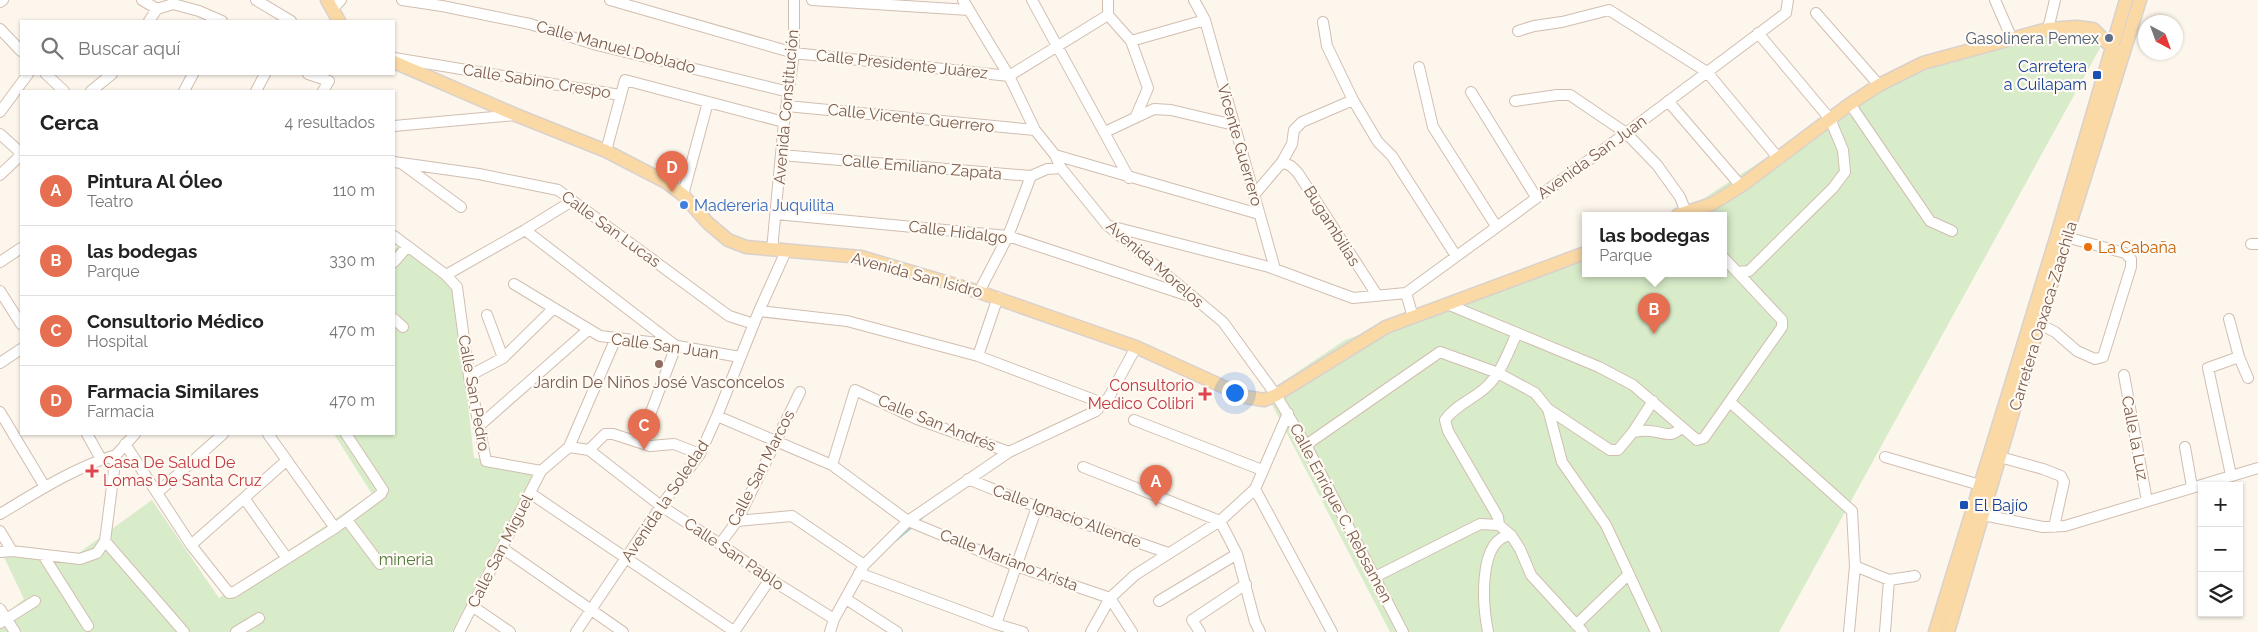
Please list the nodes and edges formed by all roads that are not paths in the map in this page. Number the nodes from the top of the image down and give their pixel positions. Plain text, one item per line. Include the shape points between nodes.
1 (3, 0) edge
2 (142, 0) edge
3 (256, 0) edge
4 (341, 0) edge
5 (402, 0) edge
6 (610, 0) edge
7 (794, 0) edge
8 (812, 0) edge
9 (963, 0) edge
10 (1032, 0) edge
11 (1108, 0) edge
12 (1788, 0) edge
13 (1995, 0) edge
14 (2055, 0) edge
15 (2126, 0) edge
16 (2140, 0) edge
17 (0, 2) edge
18 (1199, 2) edge
19 (446, 3) edge
20 (330, 5) edge
21 (157, 9) junction
22 (970, 10) junction
23 (1816, 13) dead end
24 (1108, 15) junction
25 (150, 20) edge
26 (220, 20) edge
27 (289, 20) edge
28 (338, 20) edge
29 (1205, 20) junction
30 (1322, 22) dead end
31 (0, 28) edge
32 (2048, 29) junction
33 (1518, 31) dead end
34 (1758, 33) junction
35 (2012, 39) junction
36 (1131, 41) junction
37 (1059, 46) junction
38 (2111, 48) junction
39 (20, 50) edge
40 (794, 53) junction
41 (2123, 55) junction
42 (395, 58) edge
43 (395, 62) edge
44 (1420, 66) dead end
45 (1706, 72) junction
46 (27, 75) edge
47 (47, 75) edge
48 (111, 75) edge
49 (192, 75) edge
50 (264, 75) edge
51 (311, 75) edge
52 (1009, 76) junction
53 (329, 82) edge
54 (1879, 85) junction
55 (63, 90) edge
56 (92, 90) edge
57 (185, 90) edge
58 (257, 90) edge
59 (789, 92) junction
60 (1471, 92) dead end
61 (620, 95) junction
62 (1353, 100) junction
63 (1515, 101) dead end
64 (1668, 101) junction
65 (708, 102) junction
66 (1850, 104) junction
67 (787, 106) junction
68 (0, 112) edge
69 (516, 115) junction
70 (1136, 116) junction
71 (1830, 119) junction
72 (784, 122) junction
73 (1234, 125) junction
74 (395, 126) edge
75 (1035, 130) junction
76 (1105, 132) junction
77 (1626, 133) junction
78 (0, 134) edge
79 (606, 151) junction
80 (20, 153) edge
81 (20, 155) edge
82 (781, 155) junction
83 (1055, 155) junction
84 (1779, 159) junction
85 (397, 162) edge
86 (1282, 162) junction
87 (1060, 168) junction
88 (0, 175) edge
89 (1031, 176) junction
90 (1129, 178) junction
91 (1741, 186) junction
92 (683, 195) junction
93 (1254, 195) junction
94 (1536, 197) junction
95 (572, 201) junction
96 (461, 207) dead end
97 (1684, 212) edge
98 (1690, 212) edge
99 (776, 214) junction
100 (1259, 214) junction
101 (1107, 225) junction
102 (1496, 226) junction
103 (525, 230) junction
104 (1952, 231) dead end
105 (1008, 236) junction
106 (395, 237) edge
107 (2066, 237) junction
108 (407, 247) junction
109 (20, 249) edge
110 (772, 250) junction
111 (786, 251) junction
112 (1582, 254) edge
113 (1456, 256) junction
114 (395, 261) edge
115 (1727, 261) edge
116 (0, 262) edge
117 (1275, 269) junction
118 (1737, 272) junction
119 (446, 275) junction
120 (514, 284) dead end
121 (0, 291) edge
122 (979, 292) junction
123 (1406, 293) junction
124 (1377, 295) junction
125 (1192, 296) junction
126 (998, 297) junction
127 (1446, 304) junction
128 (554, 308) junction
129 (759, 311) junction
130 (488, 315) dead end
131 (1414, 317) junction
132 (395, 320) edge
133 (2229, 320) dead end
134 (20, 322) edge
135 (754, 324) junction
136 (2039, 324) junction
137 (403, 327) dead end
138 (588, 330) junction
139 (1517, 333) junction
140 (616, 338) junction
141 (676, 346) junction
142 (1136, 347) junction
143 (20, 350) edge
144 (978, 356) junction
145 (2240, 357) junction
146 (504, 358) junction
147 (740, 358) junction
148 (0, 363) edge
149 (1498, 373) junction
150 (469, 376) junction
151 (2124, 376) dead end
152 (2248, 378) dead end
153 (800, 392) dead end
154 (1276, 394) junction
155 (1653, 401) junction
156 (1730, 402) junction
157 (1105, 404) junction
158 (1548, 410) junction
159 (0, 412) edge
160 (1288, 413) junction
161 (718, 416) junction
162 (1134, 420) dead end
163 (479, 426) junction
164 (1681, 428) junction
165 (1633, 432) junction
166 (88, 435) edge
167 (134, 435) edge
168 (222, 435) edge
169 (269, 435) edge
170 (347, 435) edge
171 (640, 442) junction
172 (776, 443) junction
173 (125, 444) junction
174 (1306, 445) junction
175 (2184, 446) dead end
176 (569, 447) junction
177 (589, 450) junction
178 (1009, 452) junction
179 (700, 454) junction
180 (116, 455) junction
181 (1885, 457) dead end
182 (2000, 457) junction
183 (101, 459) junction
184 (286, 461) junction
185 (832, 465) junction
186 (1083, 467) dead end
187 (2258, 468) edge
188 (1262, 470) junction
189 (541, 471) junction
190 (2231, 475) junction
191 (968, 479) junction
192 (1980, 485) junction
193 (45, 487) junction
194 (2192, 487) junction
195 (1255, 488) junction
196 (157, 493) junction
197 (530, 493) junction
198 (244, 498) junction
199 (2147, 501) junction
200 (661, 506) junction
201 (1037, 507) junction
202 (0, 514) edge
203 (1983, 515) junction
204 (347, 520) junction
205 (908, 520) junction
206 (737, 521) junction
207 (1220, 521) junction
208 (1499, 525) junction
209 (2054, 527) junction
210 (335, 528) junction
211 (0, 531) edge
212 (1511, 535) junction
213 (105, 541) junction
214 (720, 544) junction
215 (191, 545) junction
216 (502, 548) junction
217 (12, 551) junction
218 (0, 552) edge
219 (1168, 553) junction
220 (1236, 554) junction
221 (43, 555) junction
222 (286, 557) junction
223 (626, 558) junction
224 (380, 564) dead end
225 (1016, 566) junction
226 (1855, 566) junction
227 (861, 569) junction
228 (1629, 574) junction
229 (1915, 576) dead end
230 (1375, 577) junction
231 (770, 579) junction
232 (1889, 580) junction
233 (1246, 584) junction
234 (846, 598) junction
235 (1110, 598) junction
236 (1159, 601) dead end
237 (35, 602) dead end
238 (472, 606) junction
239 (0, 609) edge
240 (592, 610) junction
241 (259, 618) dead end
242 (834, 619) junction
243 (3, 621) edge
244 (996, 624) junction
245 (88, 626) dead end
246 (1579, 628) edge
247 (15, 632) edge
248 (184, 632) edge
249 (236, 632) edge
250 (459, 632) edge
251 (510, 632) edge
252 (576, 632) edge
253 (623, 632) edge
254 (734, 632) edge
255 (830, 632) edge
256 (897, 632) edge
257 (1024, 632) edge
258 (1091, 632) edge
259 (1132, 632) edge
260 (1200, 632) edge
261 (1260, 632) edge
262 (1332, 632) edge
263 (1403, 632) edge
264 (1488, 632) edge
265 (1656, 632) edge
266 (1849, 632) edge
267 (1885, 632) edge
268 (1935, 632) edge
269 (1948, 632) edge

1 - 17 street
2 - 21 street
3 - 27 street
4 - 20 street
5 - 19 street, Calle Manuel Doblado
6 - 40 street, Calle Presidente Juárez
7 - 40 street, Avenida Constitución
8 - 22 street
9 - 22 street, Avenida Morelos
10 - 37 street
11 - 24 street
12 - 34 street, Avenida San Juan via 1786,13
13 - 35 street
14 - 32 street
15 - 38 main road, Carretera Oaxaca-Zaachila
16 - 41 main road, Carretera Oaxaca-Zaachila
18 - 29 street, Vicente Guerrero
19 - 59 street, Calle Manuel Doblado via 597,45
20 - 28 main road
21 - 25 street
21 - 26 street via 173,4
22 - 52 street, Avenida Morelos
23 - 54 street
24 - 36 street
24 - 37 street
29 - 36 street
29 - 73 street, Vicente Guerrero
30 - 62 street via 1327,46
31 - 39 street
32 - 35 main road
32 - 38 main road via 2076,27 2093,30
33 - 45 street via 1609,10
34 - 45 street, Avenida San Juan
34 - 71 street
35 - 54 main road via 1923,63
36 - 70 street via 1148,88
37 - 52 street
37 - 76 street
38 - 41 main road
38 - 192 main road, Carretera Oaxaca-Zaachila
40 - 52 street, Calle Presidente Juárez
40 - 59 street, Avenida Constitución
41 - 107 main road, Carretera Oaxaca-Zaachila
42 - 61 street, Calle Sabino Crespo
43 - 69 main road, Avenida San Isidro
44 - 102 street via 1433,127
45 - 64 street, Avenida San Juan
45 - 84 street
46 - 68 street
47 - 55 street
48 - 56 street
49 - 57 street
50 - 58 street
51 - 53 street
52 - 75 street, Avenida Morelos
54 - 66 main road
59 - 67 street, Avenida Constitución
60 - 94 street
61 - 65 street, Calle Sabino Crespo via 625,80
61 - 79 street
62 - 86 street via 1302,122 1294,130 1292,144
62 - 113 street
63 - 77 street via 1570,95
64 - 77 street, Avenida San Juan
64 - 91 street
65 - 72 street, Calle Sabino Crespo
65 - 92 street
66 - 71 main road
66 - 104 street via 1930,221
67 - 72 street, Avenida Constitución
67 - 75 street, Calle Vicente Guerrero
69 - 74 street
69 - 79 main road, Avenida San Isidro
70 - 73 street via 1154,109 1171,110
70 - 76 street
71 - 84 main road
71 - 118 street via 1843,150 1844,172 1833,188 1749,270
72 - 82 street, Avenida Constitución
73 - 93 street, Vicente Guerrero
75 - 83 street, Avenida Morelos
76 - 90 street
77 - 94 street, Avenida San Juan
77 - 97 street via 1657,165 1680,197
78 - 80 street
79 - 92 main road, Avenida San Isidro via 666,182
81 - 88 street
82 - 89 street, Calle Emiliano Zapata
82 - 99 street, Avenida Constitución
83 - 87 street, Avenida Morelos
83 - 90 street
84 - 91 main road
85 - 95 street, Calle San Lucas via 558,190
85 - 96 street
86 - 93 street
86 - 124 street, Bugambilias via 1298,174
87 - 89 street, Calle Emiliano Zapata
87 - 101 street, Avenida Morelos
89 - 105 street
90 - 100 street
91 - 98 main road via 1712,204
92 - 110 main road, Avenida San Isidro via 728,240 746,247
93 - 100 street, Vicente Guerrero
94 - 102 street, Avenida San Juan
95 - 103 street
95 - 135 street, Calle San Lucas via 729,316
99 - 105 street, Calle Hidalgo
99 - 110 street, Avenida Constitución
100 - 117 street, Vicente Guerrero
101 - 117 street
101 - 125 street, Avenida Morelos
102 - 113 street, Avenida San Juan
103 - 119 street
103 - 141 street
105 - 122 street
105 - 125 street, Calle Hidalgo
106 - 108 street
107 - 136 main road, Carretera Oaxaca-Zaachila
107 - 136 street via 2125,253 2132,259 2102,357 2095,359 2077,351 2056,332
108 - 114 street
108 - 119 street
109 - 116 street
110 - 111 main road, Avenida San Isidro
111 - 122 main road, Avenida San Isidro via 861,257
111 - 129 street, Avenida la Soledad
112 - 127 main road
113 - 123 street, Avenida San Juan
115 - 118 street
117 - 124 street via 1353,298
118 - 156 street via 1782,320 1782,326
119 - 150 street, Calle San Pedro via 457,287
120 - 128 street, Calle San Juan
121 - 134 street
122 - 126 main road, Avenida San Isidro
123 - 124 street
123 - 131 street
125 - 154 street, Avenida Morelos via 1223,322
126 - 142 main road, Avenida San Isidro
126 - 144 street
127 - 131 main road
127 - 139 street
128 - 138 street, Calle San Juan
128 - 146 street
129 - 135 street, Avenida la Soledad
129 - 144 street via 847,321
130 - 146 street
131 - 154 main road via 1386,327
132 - 137 street
133 - 145 street
135 - 147 street, Avenida la Soledad
136 - 182 main road, Carretera Oaxaca-Zaachila
138 - 140 street, Calle San Juan
138 - 163 street
139 - 149 street
139 - 155 street via 1607,372 1633,385
140 - 141 street, Calle San Juan
140 - 176 street
141 - 147 street, Calle San Juan
141 - 171 street
142 - 154 main road, Avenida San Isidro via 1246,397 1264,400
142 - 157 street
143 - 148 street
144 - 157 street
145 - 152 street
145 - 190 street via 2208,368
146 - 150 street
147 - 161 street, Avenida la Soledad
149 - 158 street via 1535,393
149 - 174 street via 1440,352
149 - 208 street via 1486,388 1451,411 1445,420 1498,517
150 - 163 street, Calle San Pedro
151 - 199 street, Calle la Luz
153 - 172 street, Calle San Marcos
154 - 160 street, Calle Enrique C. Rebsamen
155 - 164 street
155 - 165 street
156 - 164 street via 1704,438 1697,440
156 - 226 street via 1852,510
157 - 178 street
158 - 165 street via 1610,450 1618,450
158 - 228 street via 1562,462 1606,524
159 - 193 street
160 - 174 street, Calle Enrique C. Rebsamen
160 - 188 street
161 - 172 street, Calle Mariano Arista
161 - 179 street, Avenida la Soledad
162 - 188 street
163 - 189 street, Calle San Pedro via 486,461
164 - 165 street via 1669,435
166 - 183 street
167 - 173 street
168 - 196 street
169 - 184 street
170 - 204 street via 383,490
171 - 177 street via 605,434
171 - 179 street via 650,446 674,444
172 - 185 street, Calle Mariano Arista
172 - 206 street, Calle San Marcos
173 - 180 street
173 - 196 street
174 - 230 street, Calle Enrique C. Rebsamen
175 - 194 street
176 - 177 street
176 - 189 street
177 - 200 street, Calle San Pablo
178 - 185 street, Calle San Andrés via 917,419 855,390
178 - 191 street
179 - 200 street, Avenida la Soledad
180 - 183 street
180 - 213 street
181 - 192 street
182 - 203 main road, Carretera Oaxaca-Zaachila
182 - 209 street via 2062,476 2064,482
183 - 193 street
184 - 198 street
184 - 210 street
185 - 205 street, Calle Mariano Arista
186 - 207 street
187 - 190 street
188 - 195 street
189 - 197 street, Calle San Miguel
190 - 194 street
191 - 201 street, Calle Ignacio Allende
191 - 205 street
192 - 268 main road, Carretera Oaxaca-Zaachila
193 - 202 street
194 - 199 street
195 - 207 street
195 - 262 street
196 - 215 street
197 - 216 street, Calle San Miguel
197 - 223 street
198 - 215 street
198 - 222 street
199 - 209 street
200 - 214 street, Calle San Pablo
200 - 223 street, Avenida la Soledad
201 - 219 street, Calle Ignacio Allende
201 - 225 street
203 - 209 street
203 - 269 main road, Carretera Oaxaca-Zaachila
204 - 210 street
204 - 224 street
205 - 225 street, Calle Mariano Arista
205 - 227 street
206 - 214 street, Calle San Marcos
206 - 227 street via 792,516
207 - 219 street
207 - 220 street
208 - 212 street
208 - 230 street via 1480,524
210 - 222 street
211 - 217 street
212 - 246 street via 1531,575
212 - 264 street via 1498,539 1487,565 1483,608
213 - 221 street via 97,553 80,559
213 - 248 street
214 - 231 street, Calle San Pablo
215 - 222 street via 229,593
216 - 238 street, Calle San Miguel
216 - 240 street
217 - 218 street
217 - 221 street
219 - 235 street via 1135,575
220 - 233 street
220 - 236 street
221 - 245 street
223 - 240 street, Avenida la Soledad
223 - 254 street
225 - 235 street, Calle Mariano Arista
225 - 244 street
226 - 232 street
226 - 266 street
227 - 234 street
227 - 244 street
228 - 246 street
228 - 265 street
229 - 232 street
230 - 263 street, Calle Enrique C. Rebsamen
231 - 242 street, Calle San Pablo
231 - 254 street
232 - 267 street
233 - 260 street via 1192,620
233 - 261 street
234 - 242 street
234 - 256 street
235 - 258 street
235 - 259 street
237 - 243 street
238 - 250 street, Calle San Miguel
238 - 251 street
239 - 243 street
240 - 252 street, Avenida la Soledad
240 - 253 street
241 - 249 street
242 - 255 street
243 - 247 street
244 - 257 street

